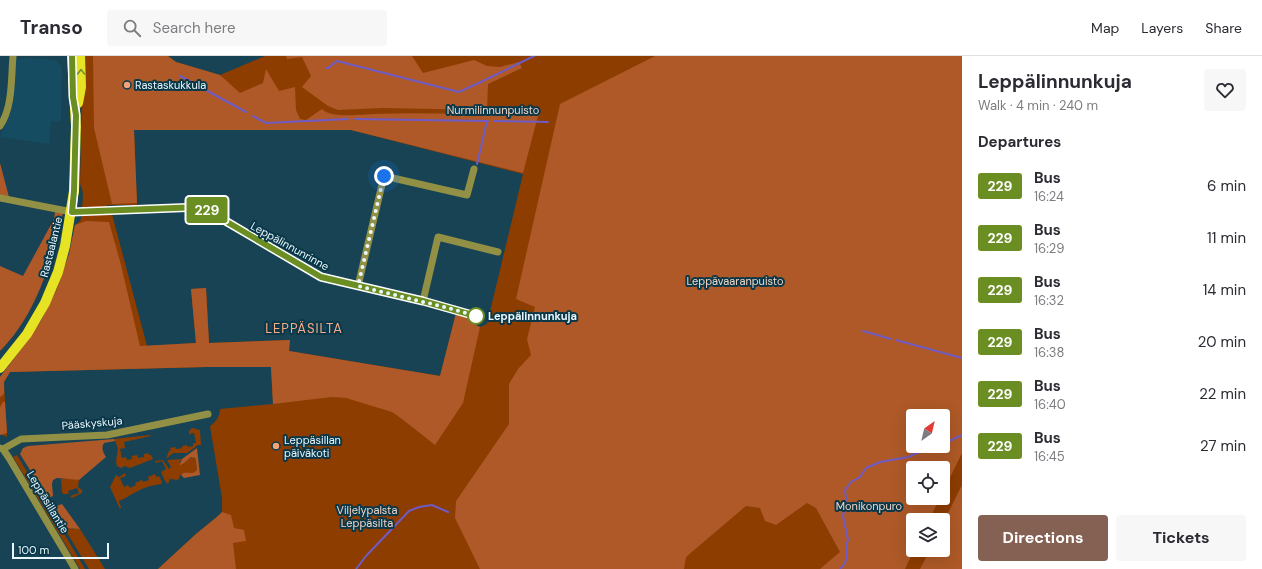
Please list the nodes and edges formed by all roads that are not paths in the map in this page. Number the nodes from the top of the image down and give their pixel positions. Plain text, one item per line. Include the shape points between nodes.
1 (13, 56) edge
2 (72, 56) edge
3 (80, 56) edge
4 (76, 115) junction
5 (0, 126) edge
6 (474, 169) dead end
7 (0, 198) edge
8 (72, 212) junction
9 (498, 252) dead end
10 (358, 286) junction
11 (423, 301) junction
12 (476, 316) dead end
13 (0, 368) edge
14 (208, 414) dead end
15 (1, 449) edge
16 (75, 569) edge

1 - 5 street via 8,106
2 - 4 main road, Rastaalantie
4 -> 3 main road, Rastaalantie via 81,87
4 - 8 main road, Rastaalantie
6 - 10 street via 467,195 384,176
7 - 8 street, Leppälinnunrinne
8 - 10 street, Leppälinnunrinne via 200,207 318,276
8 - 13 main road, Rastaalantie via 66,246 45,303 16,349
9 - 11 street via 438,237
10 - 11 street, Leppälinnunrinne
11 - 12 street, Leppälinnunrinne
14 - 15 street, Pääskyskuja via 107,435 21,439
15 - 16 street, Leppäsillantie via 9,458

